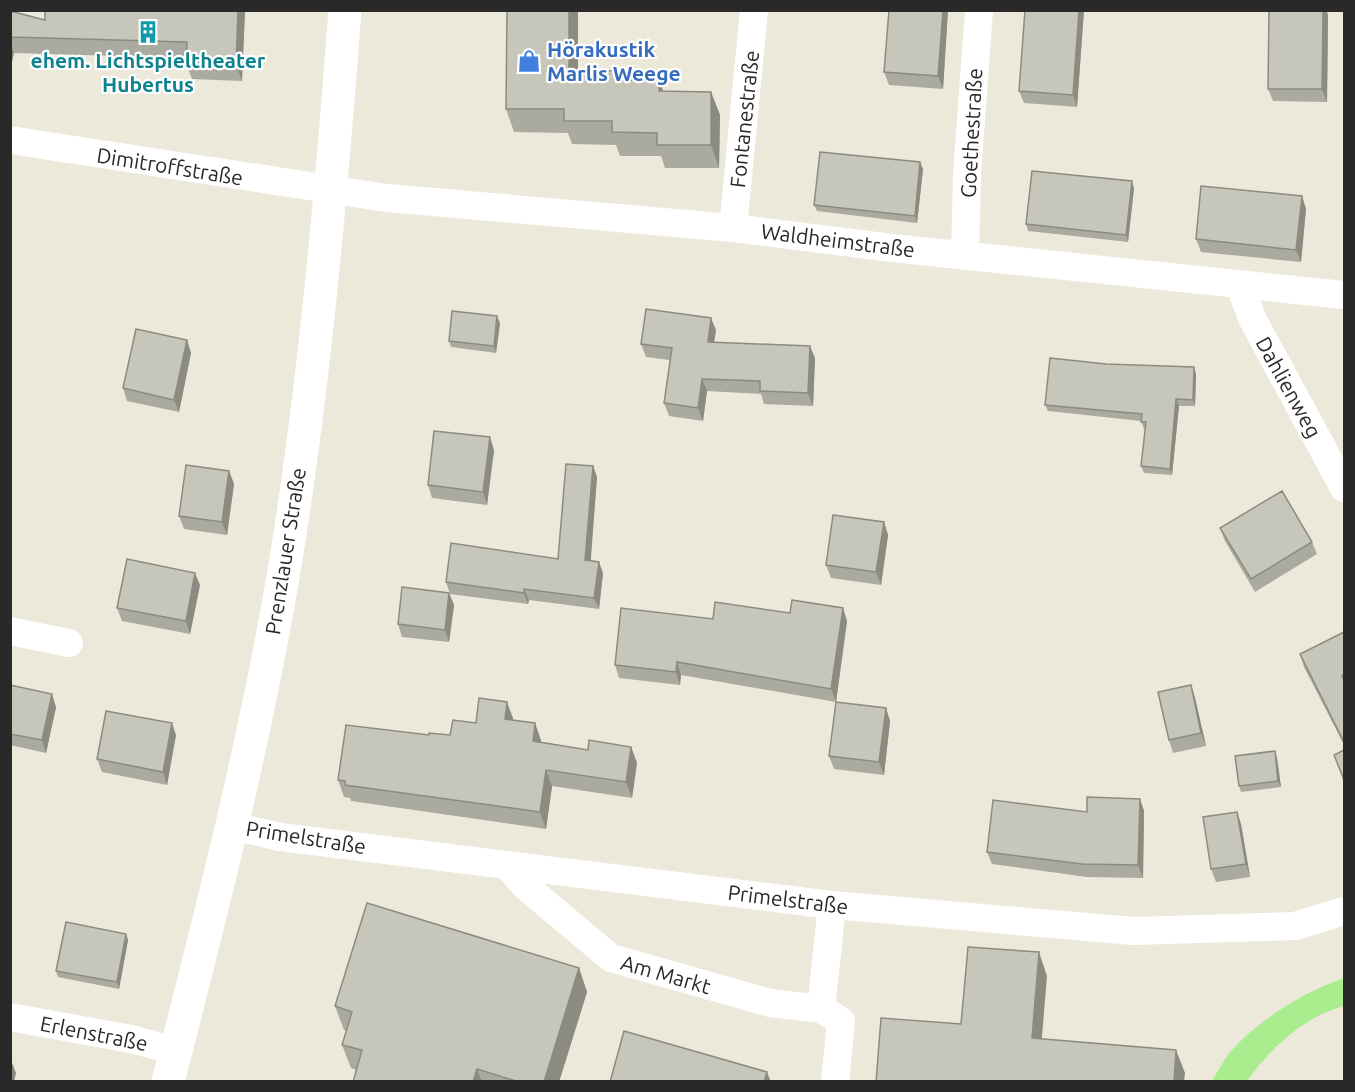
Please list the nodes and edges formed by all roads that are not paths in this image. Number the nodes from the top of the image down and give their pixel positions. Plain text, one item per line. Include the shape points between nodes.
1 (345, 10) edge
2 (754, 10) edge
3 (979, 10) edge
4 (10, 140) edge
5 (331, 190) junction
6 (733, 228) junction
7 (965, 255) junction
8 (1239, 284) junction
9 (1344, 292) edge
10 (1344, 488) edge
11 (10, 631) edge
12 (69, 643) dead end
13 (232, 826) junction
14 (508, 866) junction
15 (832, 905) junction
16 (1344, 911) edge
17 (821, 1009) junction
18 (10, 1017) edge
19 (172, 1066) edge
20 (835, 1082) edge

1 - 5 main road, Prenzlauer Straße
2 - 6 street, Fontanestraße
3 - 7 street, Goethestraße
4 - 5 street, Dimitroffstraße
5 - 6 street, Waldheimstraße
5 - 13 main road, Prenzlauer Straße via 286,555
6 - 7 street, Waldheimstraße
7 - 8 street, Waldheimstraße
8 - 9 street, Waldheimstraße
8 - 10 street, Dahlienweg via 1253,320
11 - 12 street
13 - 14 street, Primelstraße via 280,837
13 - 19 main road, Prenzlauer Straße
14 - 15 street, Primelstraße
14 - 17 street, Am Markt via 525,886 611,958 770,1003
15 - 16 street, Primelstraße via 1132,931 1295,926
15 - 17 street
17 - 20 street via 841,1021
18 - 19 street, Erlenstraße via 130,1039

